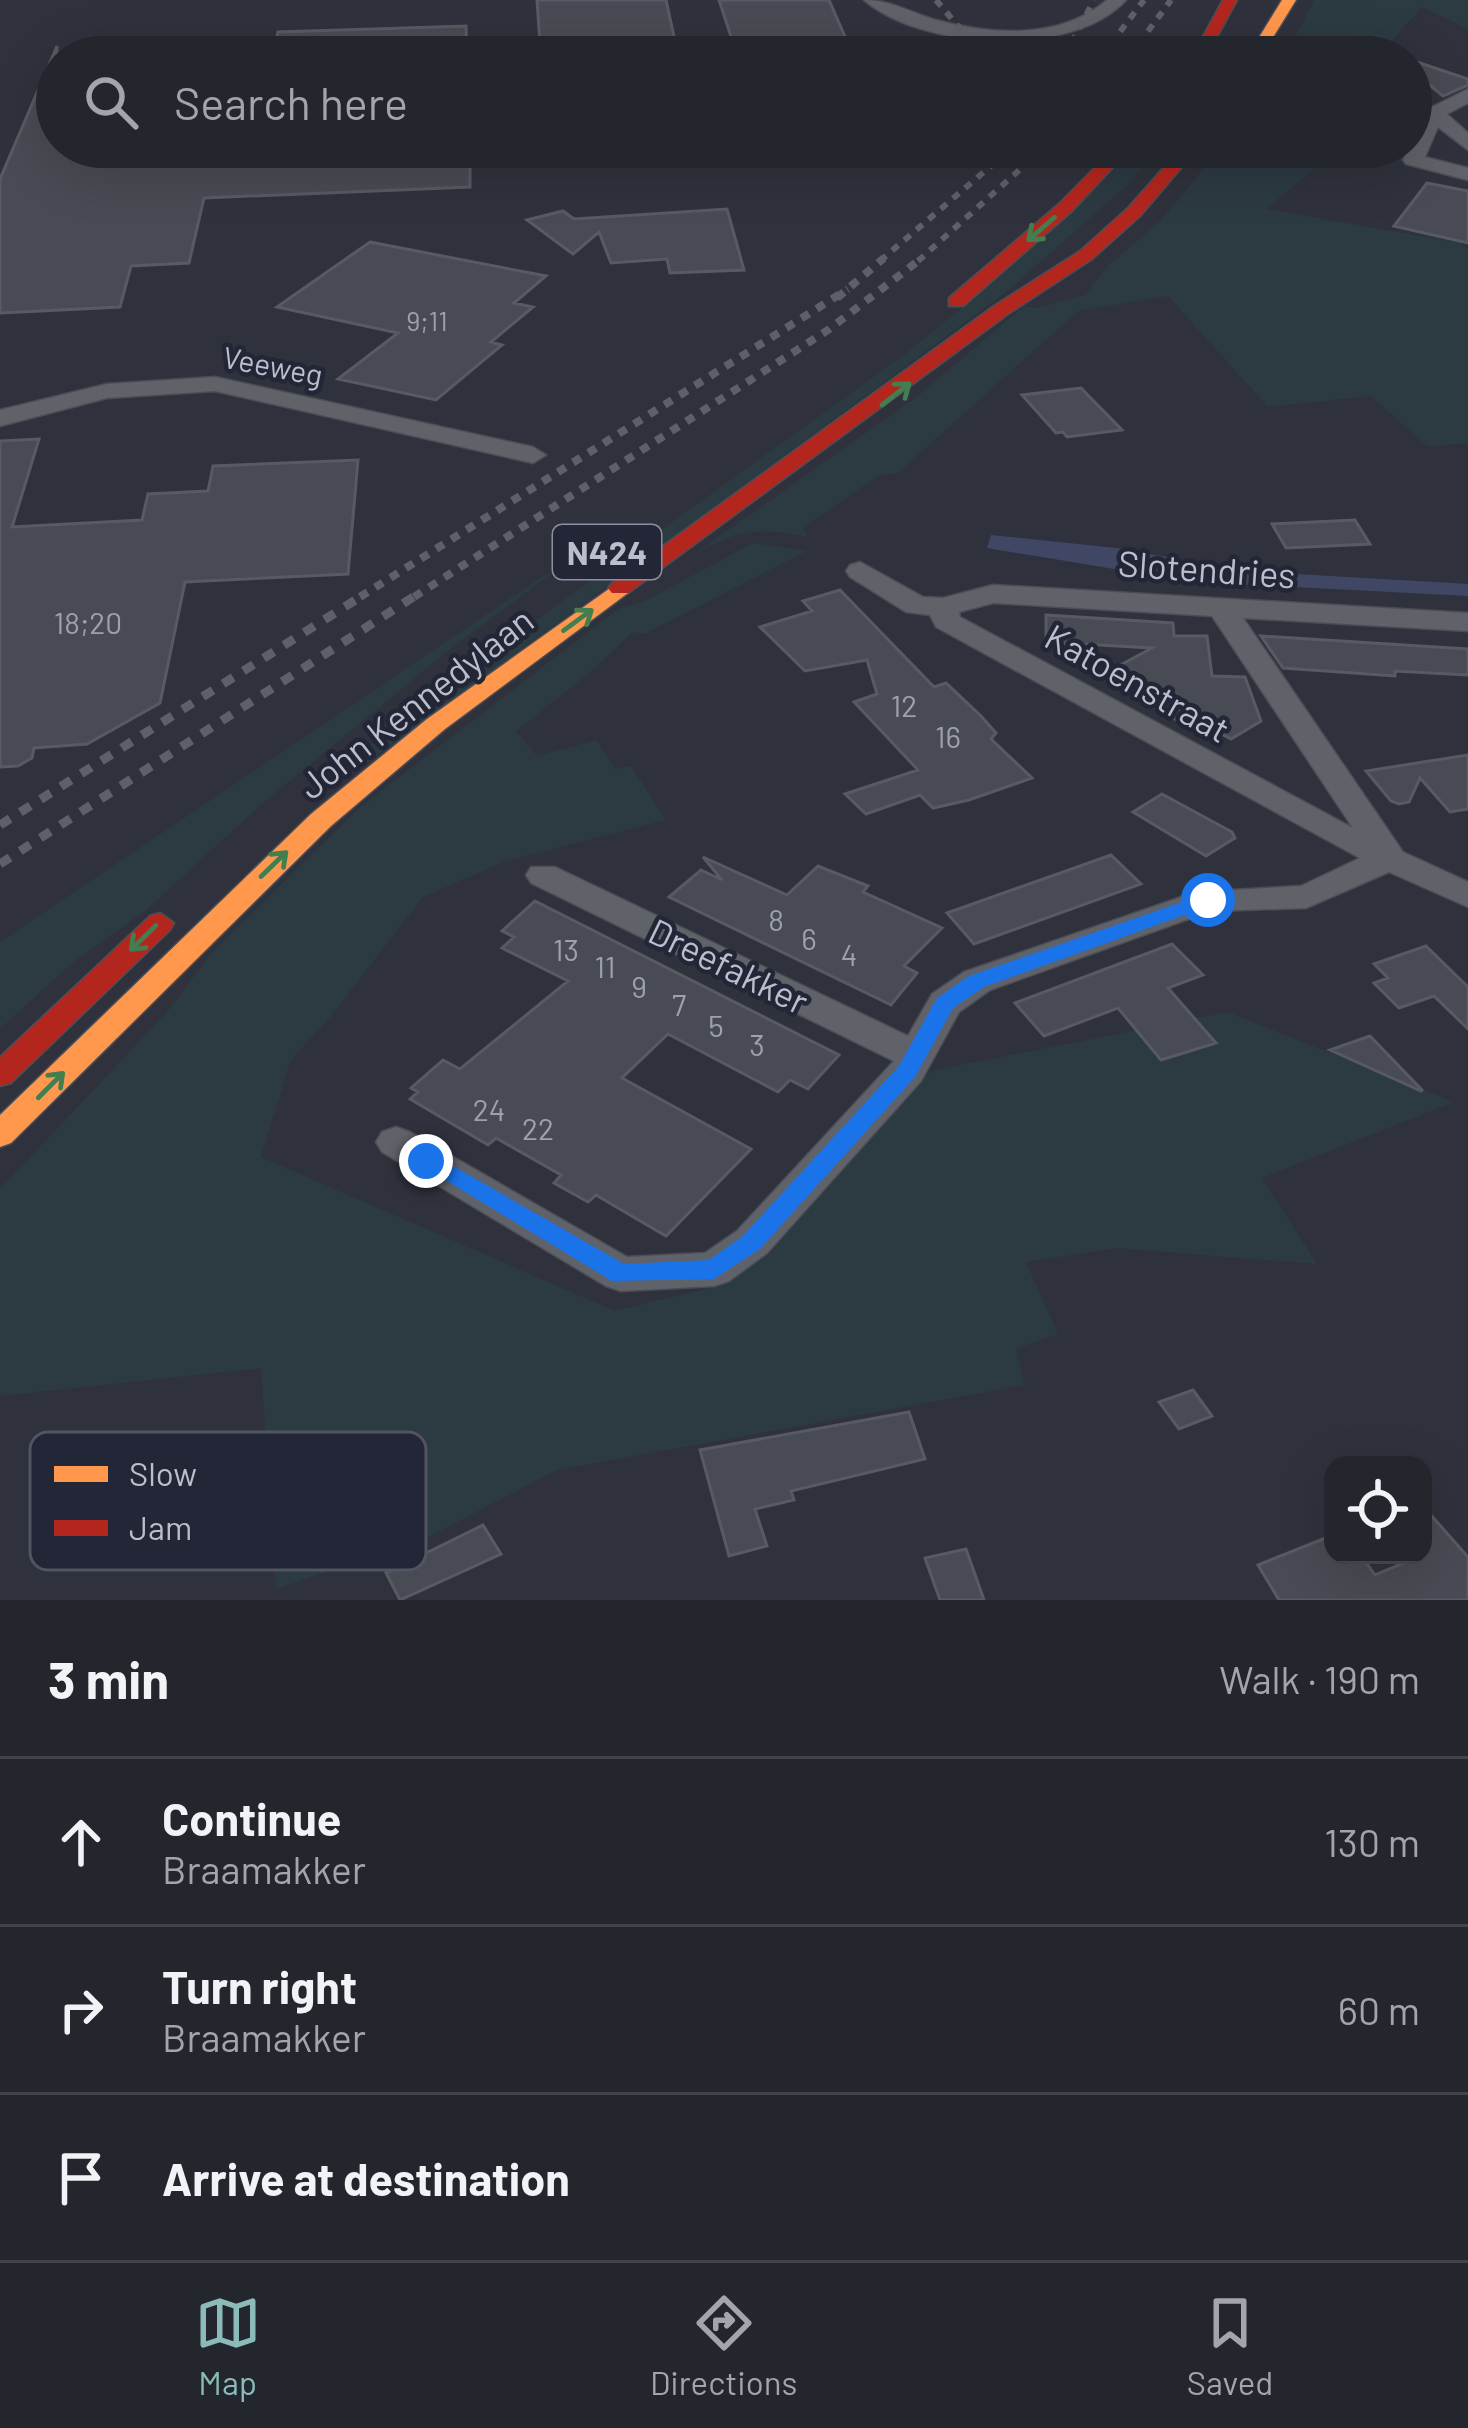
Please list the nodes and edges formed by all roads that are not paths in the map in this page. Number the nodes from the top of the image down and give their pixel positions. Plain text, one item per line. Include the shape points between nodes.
1 (873, 0) edge
2 (1117, 0) edge
3 (1231, 0) edge
4 (1289, 0) edge
5 (1211, 36) edge
6 (1267, 36) edge
7 (1468, 94) edge
8 (1435, 113) junction
9 (1432, 119) edge
10 (1468, 144) edge
11 (1432, 165) edge
12 (1104, 168) edge
13 (1172, 168) edge
14 (1468, 174) edge
15 (935, 318) dead end
16 (0, 418) edge
17 (533, 454) dead end
18 (860, 571) dead end
19 (943, 607) junction
20 (1222, 608) junction
21 (1468, 622) edge
22 (1390, 858) junction
23 (544, 875) dead end
24 (187, 896) dead end
25 (1468, 896) edge
26 (915, 1055) junction
27 (0, 1075) edge
28 (0, 1135) edge
29 (396, 1142) dead end

1 - 2 street via 929,26 1006,34 1079,26
3 - 5 highway
4 - 6 highway
7 - 8 street
8 - 9 street
8 - 10 street
11 - 14 street
12 -> 15 highway
28 -> 13 highway, John Kennedylaan / N424 via 280,858 382,769 1071,266
16 - 17 street, Veeweg via 106,391 215,384
18 - 19 street, Katoenstraat via 916,606
19 - 20 street, Slotendries via 993,594
19 - 22 street, Katoenstraat via 946,622
20 - 21 street, Slotendries
20 - 22 street, Katoenstraat
22 - 25 street, Katoenstraat
22 - 26 street via 1306,897 1208,900 976,981 945,1003
23 - 26 street, Dreefakker
24 -> 27 highway
26 - 29 street via 752,1242 714,1269 621,1274

